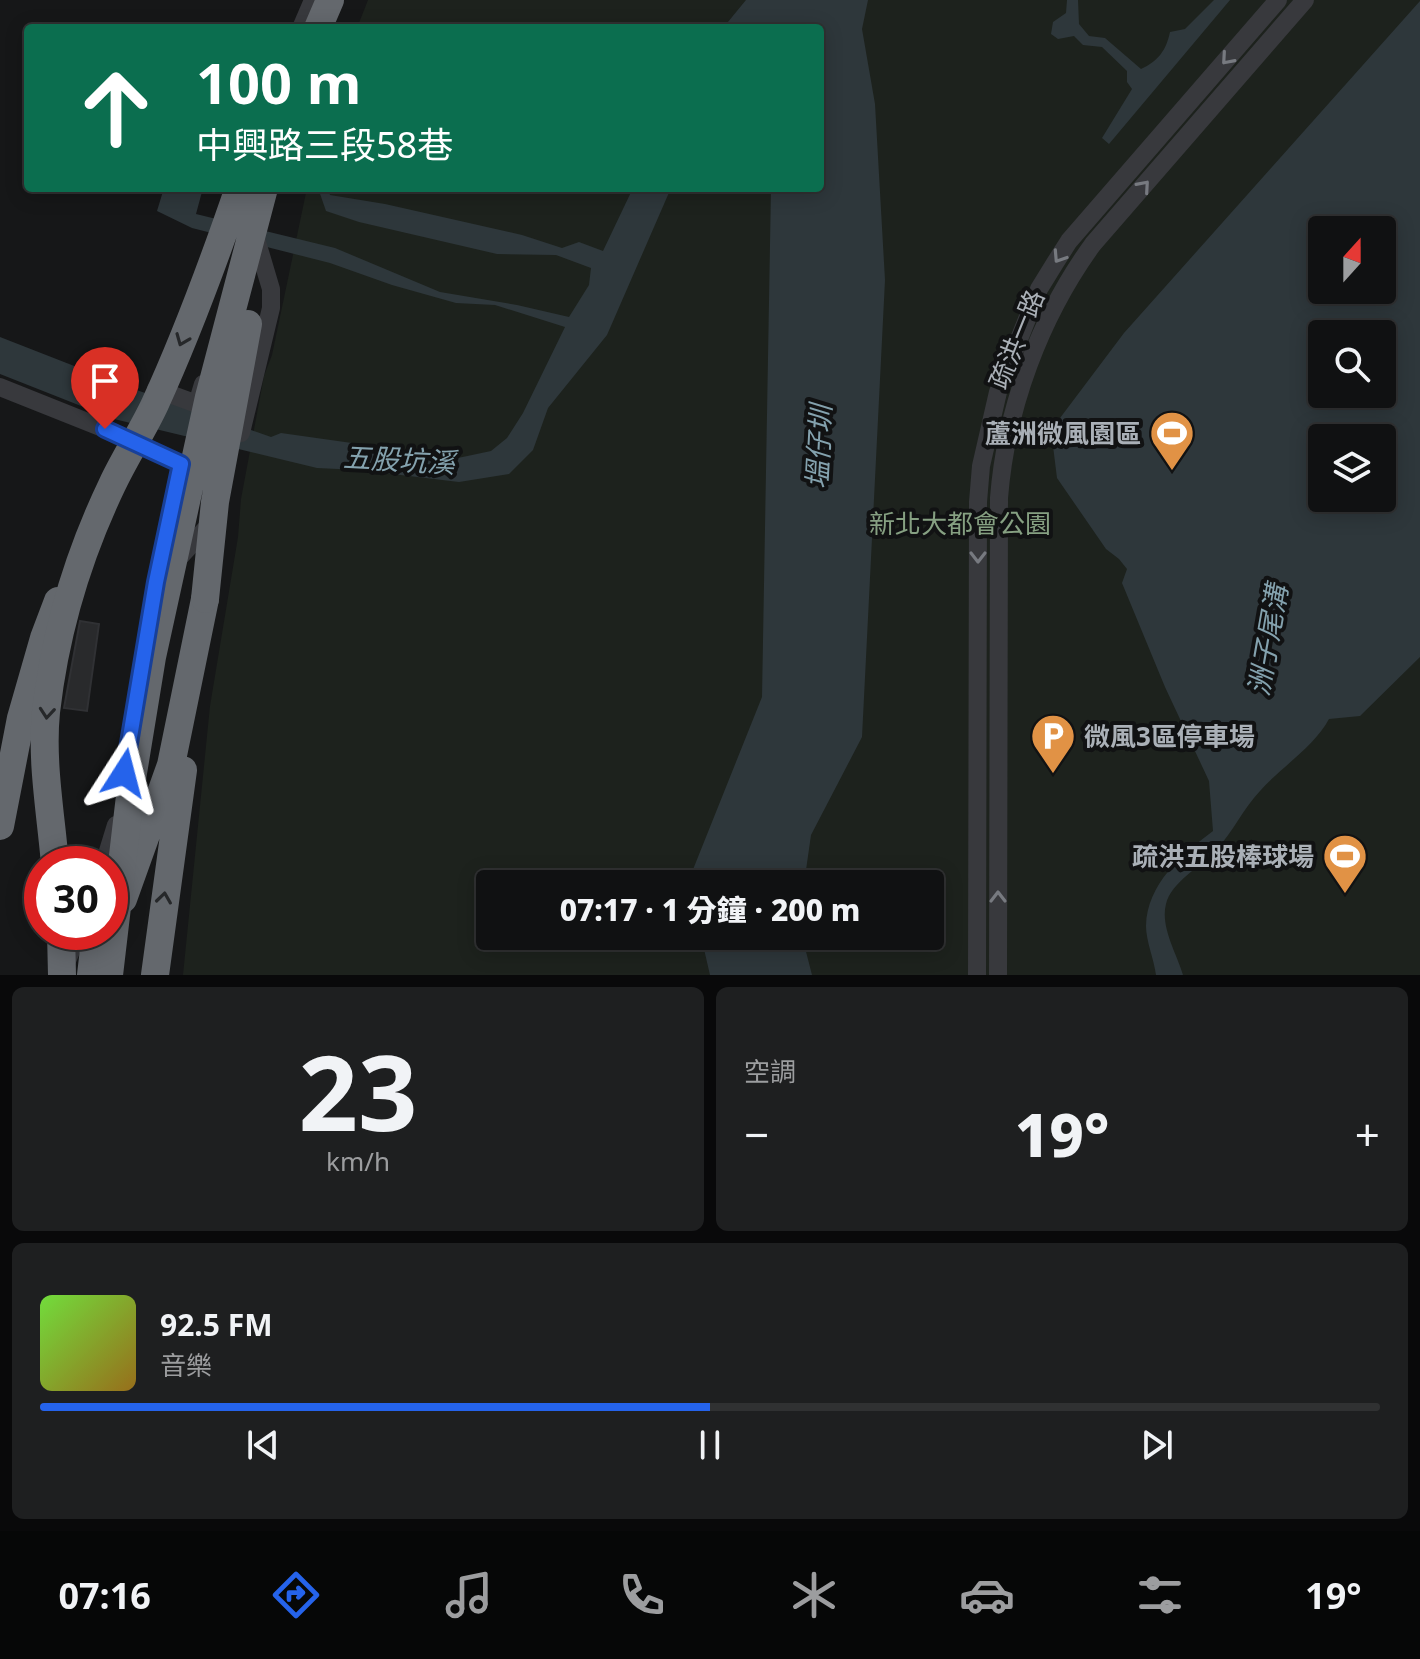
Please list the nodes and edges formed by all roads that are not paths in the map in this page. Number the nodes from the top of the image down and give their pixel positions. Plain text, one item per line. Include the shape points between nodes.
1 (311, 0) edge
2 (330, 0) edge
3 (1278, 0) edge
4 (1305, 0) edge
5 (302, 24) edge
6 (320, 24) edge
7 (250, 192) edge
8 (282, 192) edge
9 (233, 262) junction
10 (267, 271) junction
11 (222, 315) junction
12 (268, 327) junction
13 (0, 387) edge
14 (156, 389) dead end
15 (172, 511) junction
16 (215, 519) junction
17 (82, 554) junction
18 (156, 582) junction
19 (205, 599) junction
20 (0, 826) edge
21 (53, 846) edge
22 (107, 846) edge
23 (109, 846) edge
24 (61, 950) edge
25 (71, 950) edge
26 (95, 950) edge
27 (61, 975) edge
28 (93, 975) edge
29 (109, 975) edge
30 (155, 975) edge
31 (977, 975) edge
32 (998, 975) edge

1 - 5 highway
2 - 6 highway
3 -> 31 street, 疏洪一路 via 1069,241 1039,289 998,392 983,452 978,502
32 -> 4 street, 疏洪一路 via 999,498 1002,462 1025,377 1070,276 1093,244
7 - 9 street
7 - 10 street
7 -> 17 highway, bridge via 221,242 154,406
7 - 22 highway via 190,402 162,523 133,665
7 - 29 highway, bridge via 152,657
8 - 19 highway, bridge via 242,349 215,502
9 - 10 street
9 - 11 street
10 - 12 street
11 - 12 street
11 - 14 street via 197,404
12 - 16 street via 230,485
13 - 15 street via 181,464
15 - 16 street
15 - 18 street
16 - 18 street
17 - 20 highway, bridge via 44,638 21,718
17 -> 21 highway, bridge via 59,629 46,714
18 - 23 street
19 - 28 highway via 171,765
30 -> 19 highway via 204,644
24 - 27 highway, bridge
25 - 27 street
26 - 28 highway

